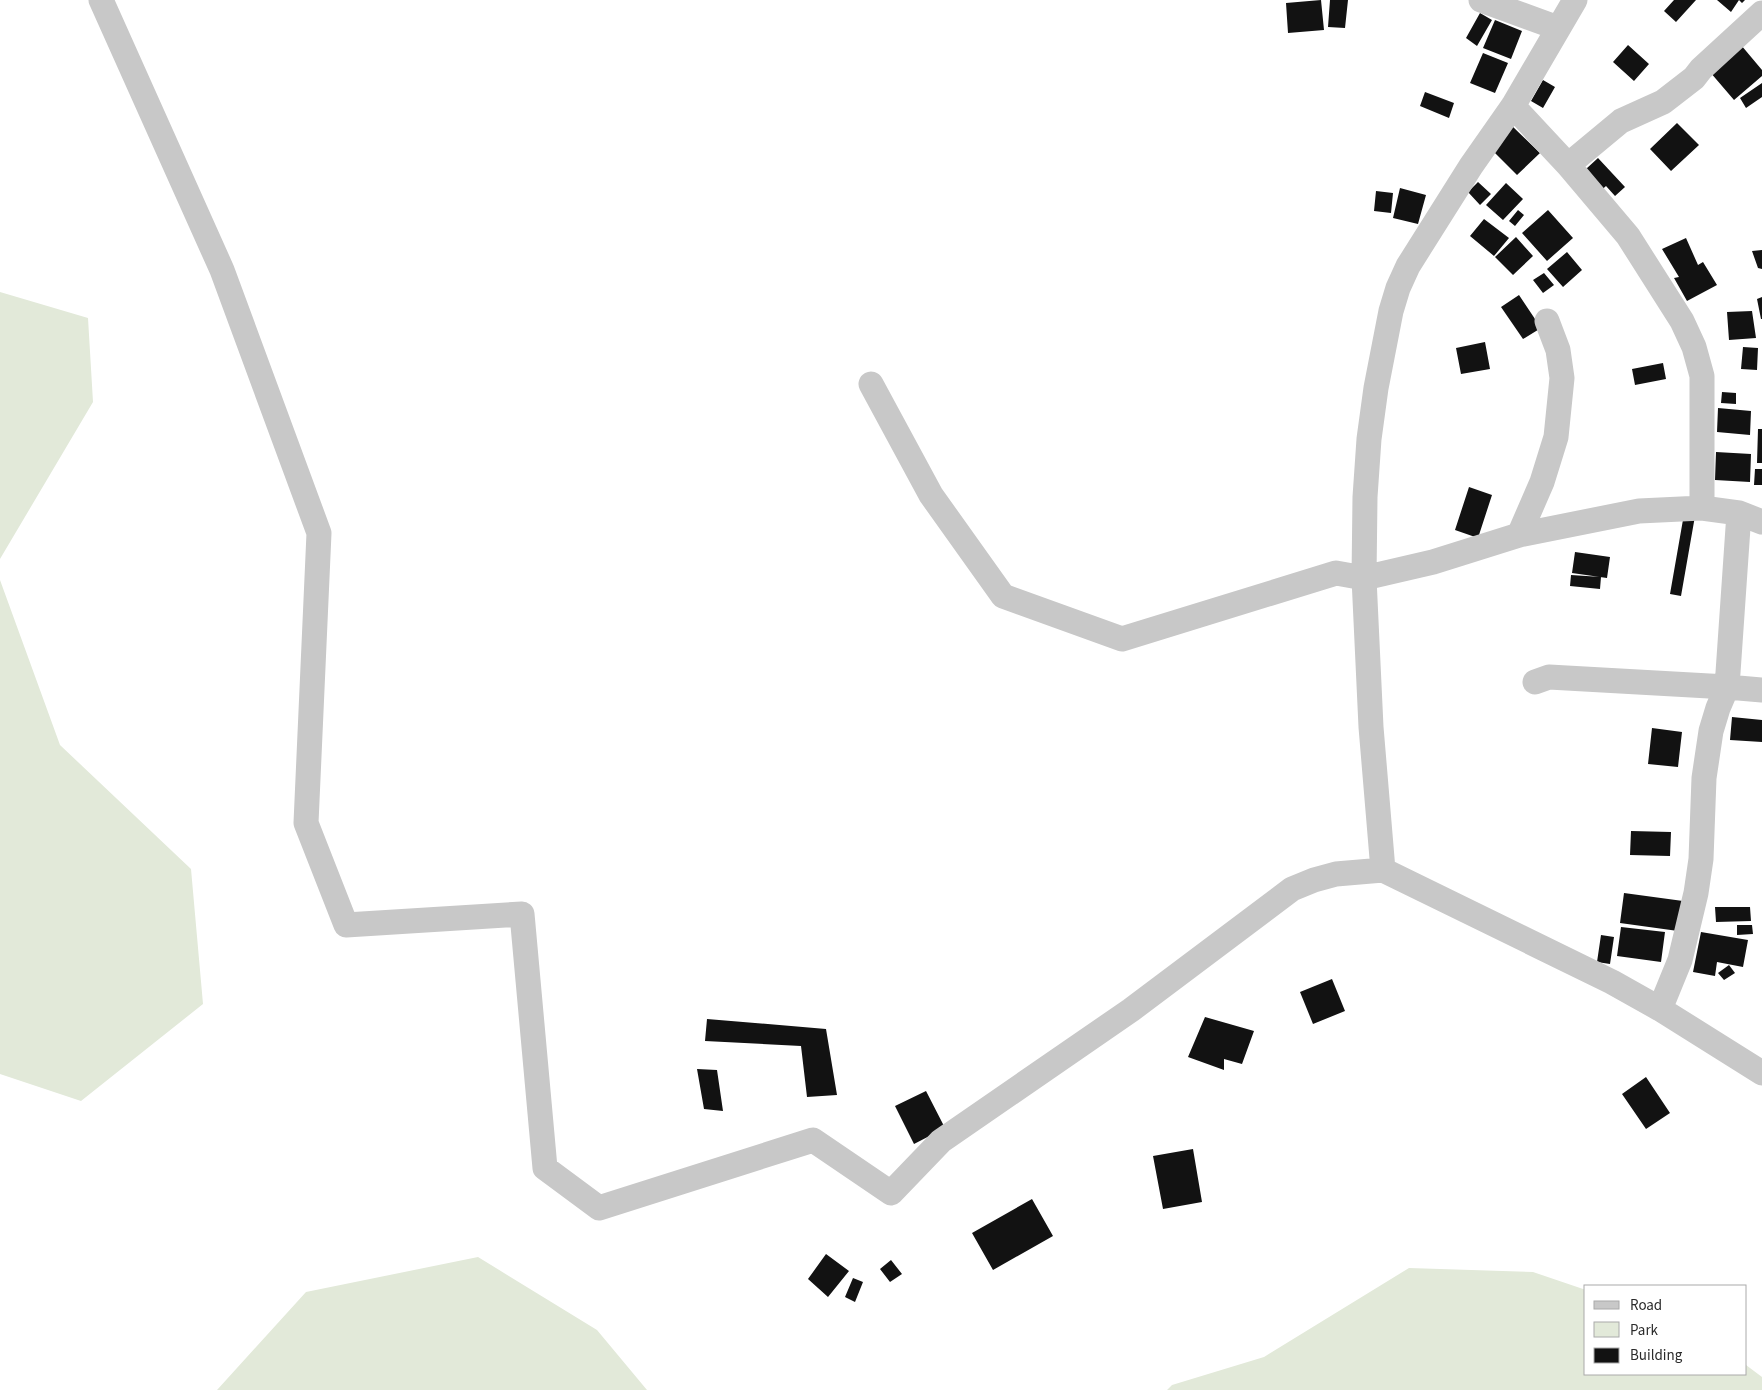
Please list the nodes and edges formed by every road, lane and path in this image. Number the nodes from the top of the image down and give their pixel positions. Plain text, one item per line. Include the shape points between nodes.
1 (101, 0) edge
2 (1481, 0) edge
3 (1575, 0) edge
4 (1762, 13) edge
5 (1558, 28) junction
6 (1513, 106) junction
7 (1568, 165) junction
8 (1547, 321) dead end
9 (871, 384) dead end
10 (1702, 508) junction
11 (1751, 518) edge
12 (1519, 535) junction
13 (1364, 578) junction
14 (1535, 682) dead end
15 (1728, 687) junction
16 (1762, 690) edge
17 (1383, 870) junction
18 (1660, 1009) junction
19 (1762, 1074) edge

1 - 17 street via 222,270 319,533 306,823 346,925 522,914 545,1168 599,1208 813,1140 891,1193 941,1141 1131,1010 1292,889 1336,874
2 - 5 street
3 - 5 street
4 - 7 street via 1664,102 1621,121
5 - 6 street
6 - 7 street
6 - 13 street via 1471,166 1408,266 1398,288 1376,388 1369,439
7 - 10 street via 1628,236 1682,321 1694,347 1702,376
8 - 12 street via 1558,350 1562,378 1556,436 1542,482
9 - 13 street via 931,495 1002,596 1122,639 1336,573
10 - 11 street
10 - 12 street via 1639,511
11 - 15 street
12 - 13 street via 1433,562
13 - 17 street via 1371,727
14 - 15 street via 1549,677
15 - 16 street
15 - 18 street via 1713,723 1708,750 1696,893 1680,960
17 - 18 street via 1612,982
18 - 19 street

